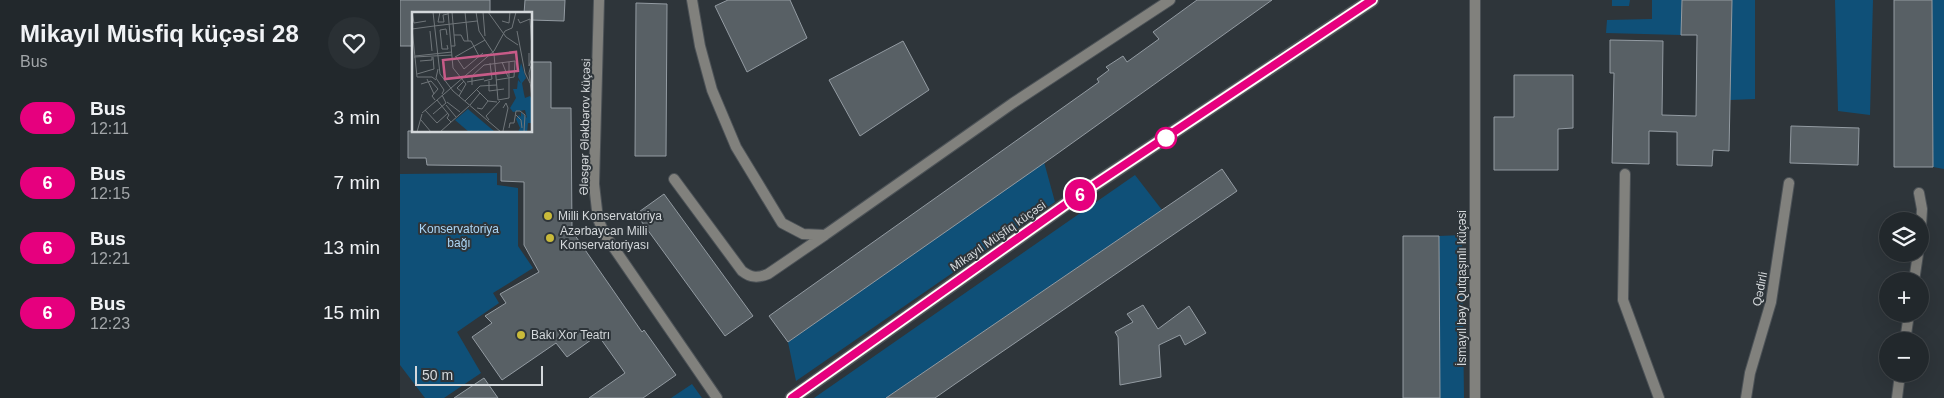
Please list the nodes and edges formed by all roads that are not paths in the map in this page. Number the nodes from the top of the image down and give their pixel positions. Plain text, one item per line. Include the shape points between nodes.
1 (600, 0) edge
2 (692, 0) edge
3 (1170, 0) edge
4 (1372, 0) edge
5 (1475, 0) edge
6 (1153, 4) edge
7 (1625, 174) dead end
8 (674, 180) dead end
9 (1789, 183) dead end
10 (1919, 193) dead end
11 (1922, 212) edge
12 (825, 235) junction
13 (1899, 382) edge
14 (717, 398) edge
15 (792, 398) edge
16 (1475, 398) edge
17 (1659, 398) edge
18 (1746, 398) edge
19 (1896, 398) edge

1 - 14 street, Ələsgər Ələkbərov küçəsi via 594,184 598,219 605,235
2 - 12 street via 712,90 736,147 782,223 803,234
3 - 6 street
4 - 15 main road, Mikayıl Müşfiq küçəsi via 1079,195
5 - 16 street, İsmayıl bəy Qutqaşınlı küçəsi
6 - 12 street
7 - 17 street via 1623,300
8 - 12 street via 742,271 752,277 768,274
9 - 18 street, Qədirli via 1771,302
10 - 11 street
13 - 19 street

